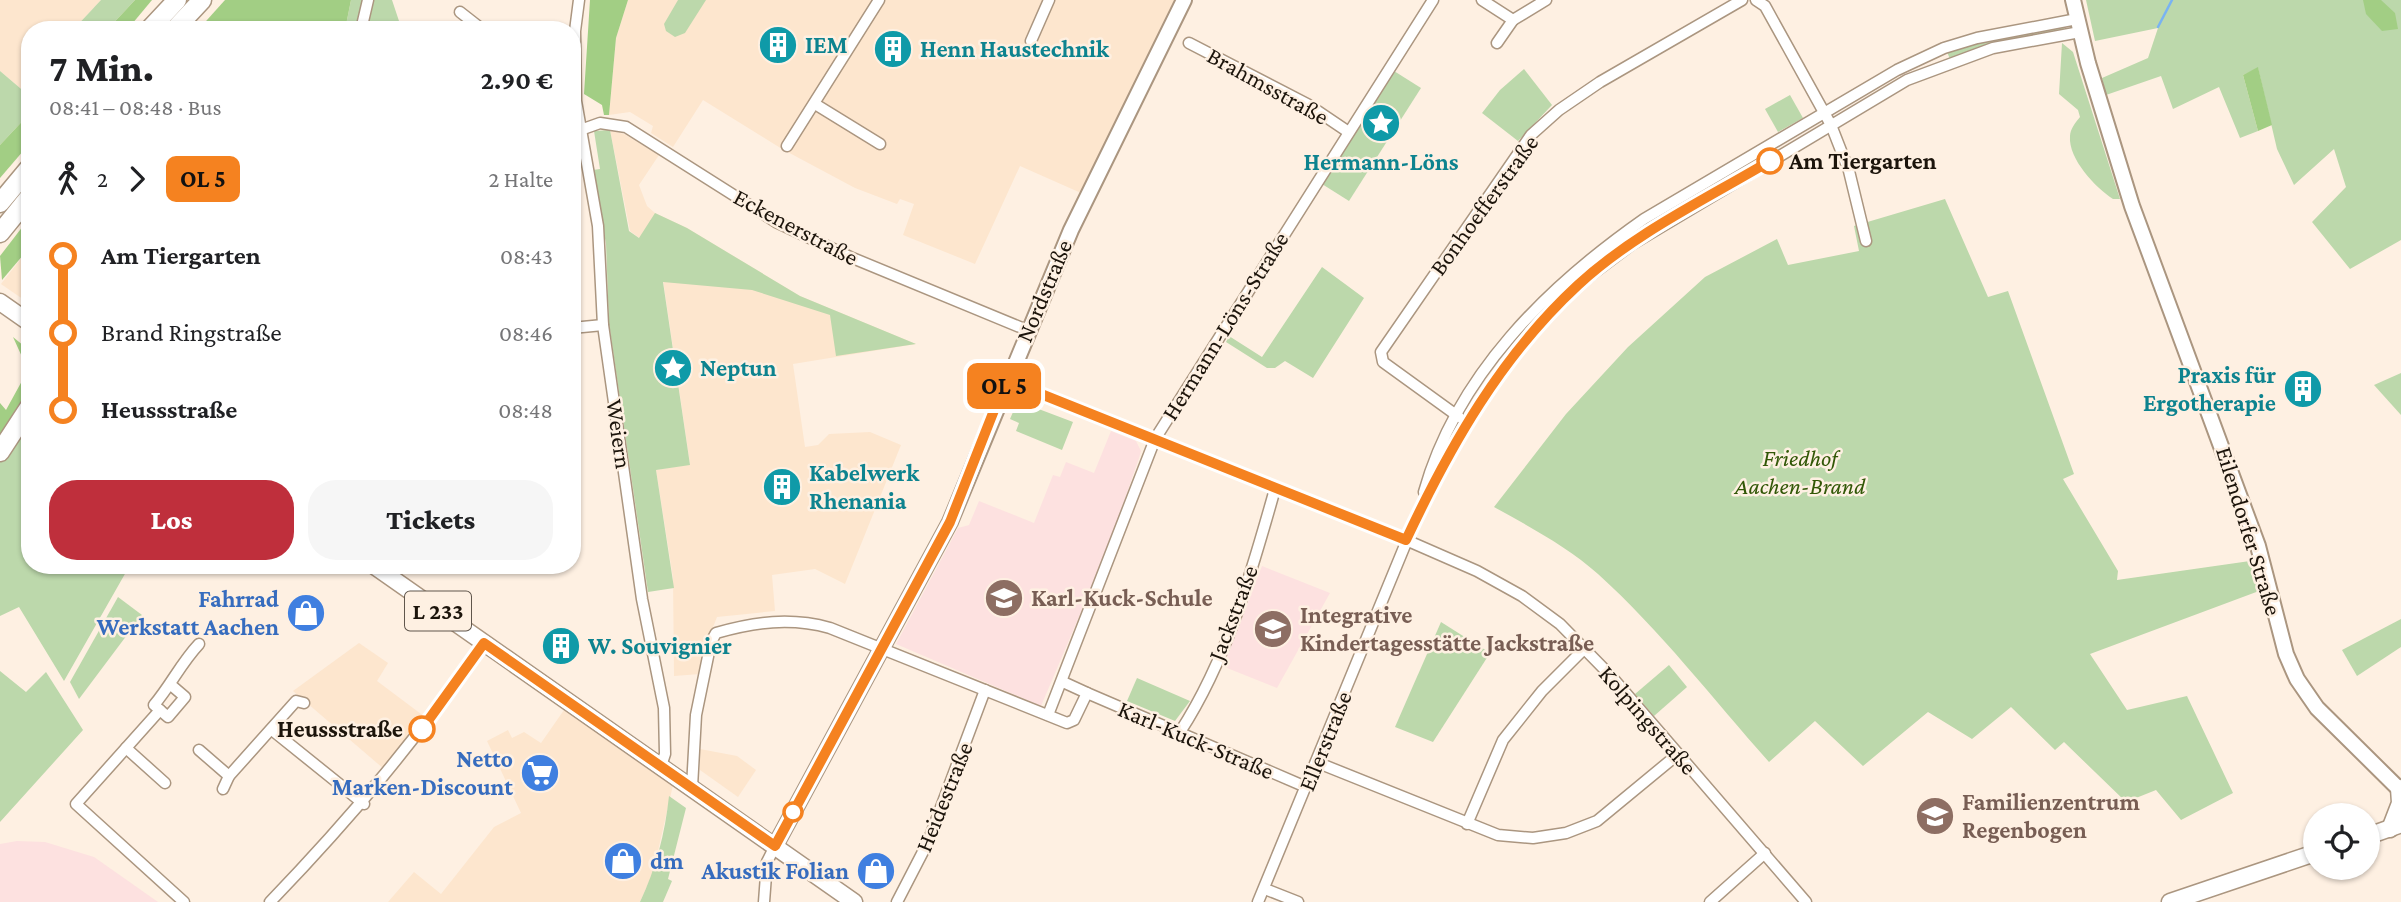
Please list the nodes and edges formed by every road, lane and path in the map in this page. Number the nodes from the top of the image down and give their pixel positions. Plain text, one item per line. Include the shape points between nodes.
1 (177, 0) edge
2 (202, 0) edge
3 (368, 0) edge
4 (579, 0) edge
5 (879, 0) edge
6 (1049, 0) edge
7 (1184, 0) edge
8 (1433, 0) edge
9 (1482, 0) edge
10 (1546, 0) edge
11 (1742, 0) edge
12 (1756, 0) edge
13 (2073, 0) edge
14 (460, 12) dead end
15 (1513, 20) junction
16 (157, 21) edge
17 (182, 21) edge
18 (363, 21) edge
19 (472, 21) edge
20 (576, 21) edge
21 (2079, 25) junction
22 (1031, 41) dead end
23 (1189, 43) dead end
24 (1497, 43) dead end
25 (815, 104) junction
26 (1824, 113) junction
27 (1831, 125) junction
28 (581, 129) edge
29 (1347, 131) junction
30 (880, 144) dead end
31 (787, 146) dead end
32 (581, 154) edge
33 (21, 178) edge
34 (0, 202) edge
35 (21, 207) edge
36 (0, 233) edge
37 (1866, 242) dead end
38 (1602, 249) junction
39 (1611, 259) junction
40 (0, 302) edge
41 (21, 317) edge
42 (603, 325) junction
43 (581, 327) edge
44 (1027, 330) junction
45 (1006, 380) junction
46 (1455, 415) junction
47 (21, 422) edge
48 (1467, 423) junction
49 (1154, 439) junction
50 (0, 452) edge
51 (1275, 489) junction
52 (1417, 516) junction
53 (1406, 540) junction
54 (386, 574) edge
55 (484, 643) junction
56 (200, 645) dead end
57 (882, 648) junction
58 (1585, 648) junction
59 (1063, 682) junction
60 (172, 685) junction
61 (985, 690) junction
62 (1087, 693) junction
63 (304, 703) dead end
64 (160, 709) junction
65 (1048, 715) junction
66 (272, 730) junction
67 (1180, 732) junction
68 (126, 748) junction
69 (200, 750) dead end
70 (1677, 755) junction
71 (1316, 762) junction
72 (661, 766) junction
73 (229, 776) junction
74 (165, 783) dead end
75 (692, 787) junction
76 (1306, 787) junction
77 (223, 789) dead end
78 (2400, 789) edge
79 (363, 804) junction
80 (1467, 824) junction
81 (2395, 827) edge
82 (775, 846) junction
83 (1765, 853) junction
84 (2303, 857) edge
85 (1265, 889) junction
86 (184, 902) edge
87 (271, 902) edge
88 (764, 902) edge
89 (855, 902) edge
90 (897, 902) edge
91 (1258, 902) edge
92 (1298, 902) edge
93 (1710, 902) edge
94 (1806, 902) edge
95 (2170, 902) edge

1 - 16 highway
2 - 17 highway
3 - 18 street
4 - 20 street, Weiern
5 - 25 street
6 - 22 street
7 - 44 street, Nordstraße via 1070,230
8 - 29 street, Hermann-Löns-Straße
9 - 15 street
10 - 15 street
11 - 46 street, Bonhoefferstraße via 1559,110 1531,135 1506,168 1381,352 1383,362
12 - 26 street via 1765,6
13 - 21 street, Eilendorfer Straße
14 - 19 street
15 - 24 street
21 - 26 street via 1944,48 1897,69
21 - 27 street via 1962,58 1907,80
21 - 78 street, Eilendorfer Straße via 2132,206 2258,546 2286,653 2317,708
23 - 29 street, Brahmsstraße via 1307,104
25 - 30 street
25 - 31 street
26 - 27 street
26 - 38 street via 1644,219
27 - 37 street via 1849,171
27 - 39 street
28 - 44 street, Eckenerstraße via 600,123 626,127 776,222
29 - 49 street, Hermann-Löns-Straße
32 - 42 street, Weiern via 601,251
33 - 34 highway
35 - 36 highway
38 - 39 street
38 - 46 street via 1525,319
39 - 48 street via 1537,326
40 - 41 main road
42 - 43 street
42 - 72 street, Weiern via 642,599 664,708
44 - 45 street, Nordstraße
45 - 49 street, Kolpingstraße
45 - 57 street, Nordstraße via 950,522
46 - 48 street, Bonhoefferstraße
46 - 52 street
47 - 50 highway
48 - 52 street
49 - 51 street, Kolpingstraße
49 - 59 street, Hermann-Löns-Straße
51 - 53 street, Kolpingstraße
51 - 67 street, Jackstraße via 1241,600 1195,708
52 - 53 street, Ellerstraße
53 - 58 street, Kolpingstraße via 1522,596
53 - 71 street, Ellerstraße
54 - 55 main road, L 233
55 - 72 main road, L 233
55 - 79 street
56 - 60 street via 181,663
57 - 61 street, Karl-Kuck-Straße
57 - 75 street, Karl-Kuck-Straße via 806,621 767,622 716,633 696,715
57 - 82 street, Nordstraße
58 - 70 street, Kolpingstraße
58 - 80 street via 1503,740
59 - 62 street, Karl-Kuck-Straße
59 - 65 street, Hermann-Löns-Straße
60 - 64 street via 154,705
60 - 64 street via 185,697 168,717
61 - 65 street, Karl-Kuck-Straße
61 - 90 street, Heidestraße via 928,842
62 - 65 street, Karl-Kuck-Straße via 1071,723
62 - 67 street, Karl-Kuck-Straße
63 - 66 street via 296,701
64 - 68 street
66 - 73 street
66 - 79 street
67 - 76 street, Karl-Kuck-Straße
68 - 74 street
68 - 86 street via 76,804
69 - 73 street
70 - 80 street via 1598,821 1566,833 1518,838
70 - 83 street, Kolpingstraße
71 - 76 street, Ellerstraße
71 - 80 street
72 - 75 main road, L 233
73 - 77 street
75 - 82 main road, L 233
76 - 85 street, Ellerstraße
78 - 81 main road
79 - 87 street
82 - 88 street via 767,862
82 - 89 main road, L 233
83 - 93 street
83 - 94 street, Kolpingstraße
84 - 95 main road
85 - 91 street, Ellerstraße
85 - 92 street

